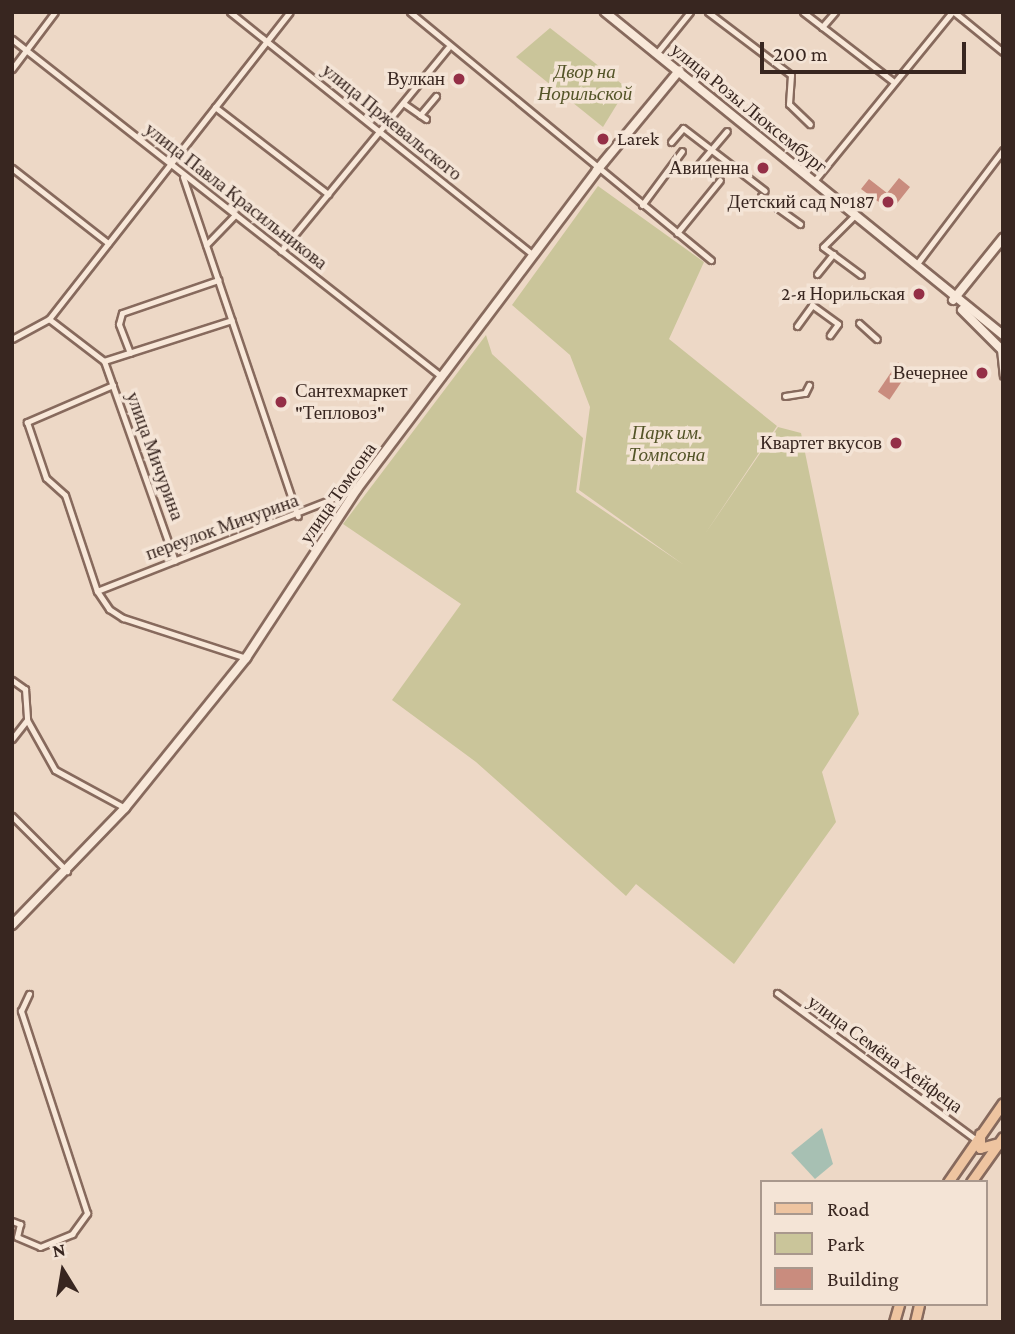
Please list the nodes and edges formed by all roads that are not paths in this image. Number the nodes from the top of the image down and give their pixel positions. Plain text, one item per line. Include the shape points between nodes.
1 (55, 12) edge
2 (230, 12) edge
3 (290, 12) edge
4 (410, 12) edge
5 (605, 12) edge
6 (690, 12) edge
7 (708, 12) edge
8 (803, 12) edge
9 (835, 12) edge
10 (953, 12) edge
11 (822, 27) junction
12 (12, 38) edge
13 (266, 40) junction
14 (447, 48) junction
15 (27, 50) junction
16 (1003, 52) edge
17 (656, 54) junction
18 (12, 69) edge
19 (679, 71) junction
20 (894, 82) junction
21 (436, 96) dead end
22 (404, 103) junction
23 (215, 107) junction
24 (810, 124) dead end
25 (727, 131) dead end
26 (378, 133) junction
27 (671, 142) dead end
28 (682, 150) dead end
29 (711, 150) junction
30 (1003, 150) edge
31 (171, 164) junction
32 (699, 164) dead end
33 (12, 167) edge
34 (597, 170) junction
35 (180, 171) junction
36 (720, 180) dead end
37 (815, 180) junction
38 (328, 194) junction
39 (642, 205) junction
40 (235, 215) junction
41 (855, 215) junction
42 (800, 224) dead end
43 (677, 233) junction
44 (1003, 237) edge
45 (108, 243) junction
46 (206, 245) junction
47 (281, 251) junction
48 (833, 254) junction
49 (534, 256) junction
50 (711, 260) dead end
51 (914, 268) junction
52 (817, 274) dead end
53 (860, 275) dead end
54 (218, 280) junction
55 (953, 300) junction
56 (49, 319) junction
57 (232, 320) junction
58 (859, 323) dead end
59 (797, 326) dead end
60 (830, 335) dead end
61 (1003, 335) edge
62 (12, 339) edge
63 (877, 339) dead end
64 (1002, 350) edge
65 (130, 353) junction
66 (104, 362) junction
67 (1003, 376) edge
68 (442, 377) junction
69 (113, 385) junction
70 (809, 385) dead end
71 (785, 397) dead end
72 (357, 489) junction
73 (298, 516) junction
74 (175, 561) junction
75 (97, 591) junction
76 (246, 658) junction
77 (12, 680) edge
78 (27, 720) junction
79 (12, 738) edge
80 (125, 808) junction
81 (12, 816) edge
82 (67, 871) junction
83 (12, 925) edge
84 (29, 993) dead end
85 (777, 993) dead end
86 (1003, 1102) edge
87 (984, 1126) junction
88 (1003, 1137) edge
89 (975, 1139) junction
90 (949, 1180) edge
91 (972, 1180) edge
92 (12, 1221) edge

1 - 15 street
2 - 13 street, улица Пржевальского
3 - 13 street
4 - 14 street
5 - 17 street, улица Розы Люксембург
6 - 17 street
7 - 24 street via 791,75 789,104
8 - 11 street
9 - 11 street
10 - 16 street
10 - 20 street
11 - 20 street
12 - 15 street, улица Павла Красильникова
13 - 23 street
13 - 26 street, улица Пржевальского
14 - 22 street
14 - 34 street
15 - 18 street
15 - 31 street, улица Павла Красильникова
17 - 19 street, улица Розы Люксембург
19 - 34 street, улица Томсона
19 - 37 street, улица Розы Люксембург
20 - 37 street
21 - 22 street via 423,117
22 - 26 street
23 - 31 street
23 - 38 street
25 - 29 street
26 - 38 street
26 - 49 street, улица Пржевальского
27 - 29 street via 682,128
28 - 39 street
29 - 32 street
29 - 42 street
30 - 51 street
31 - 35 street, улица Павла Красильникова
31 - 45 street
33 - 45 street
34 - 39 street
34 - 49 street, улица Томсона
35 - 40 street, улица Павла Красильникова
35 - 46 street via 190,188
36 - 43 street
37 - 41 street, улица Розы Люксембург
38 - 47 street
39 - 43 street
40 - 46 street
40 - 47 street, улица Павла Красильникова
41 - 48 street via 823,247
41 - 51 street, улица Розы Люксембург
43 - 50 street
44 - 55 street
45 - 56 street
46 - 54 street
47 - 68 street, улица Павла Красильникова
48 - 52 street
48 - 53 street
49 - 68 street, улица Томсона
51 - 55 street, улица Розы Люксембург
54 - 57 street
54 - 65 street via 122,313 119,324
55 - 61 street, улица Розы Люксембург
55 - 64 street
56 - 62 street
56 - 66 street
57 - 65 street
57 - 73 street
58 - 63 street
59 - 60 street via 812,305 838,324
64 - 67 street
65 - 66 street
66 - 69 street, улица Мичурина
68 - 72 street, улица Томсона
69 - 74 street, улица Мичурина
69 - 75 street via 27,422 46,478 65,495
70 - 71 street via 805,393
72 - 73 street, переулок Мичурина
72 - 76 street, улица Томсона
73 - 74 street, переулок Мичурина
74 - 75 street, переулок Мичурина
75 - 76 street via 109,609 123,618
76 - 80 street, улица Томсона
77 - 78 street via 25,690
78 - 79 street
78 - 80 street via 55,771
80 - 82 street, улица Томсона
81 - 82 street
82 - 83 street, улица Томсона
84 - 92 street via 21,1011 87,1213 72,1234 40,1247 16,1237 20,1224
85 - 89 street, улица Семёна Хейфеца
86 - 87 main road
87 - 88 main road via 978,1142 982,1149
87 - 89 main road
88 - 91 main road
89 - 90 main road

